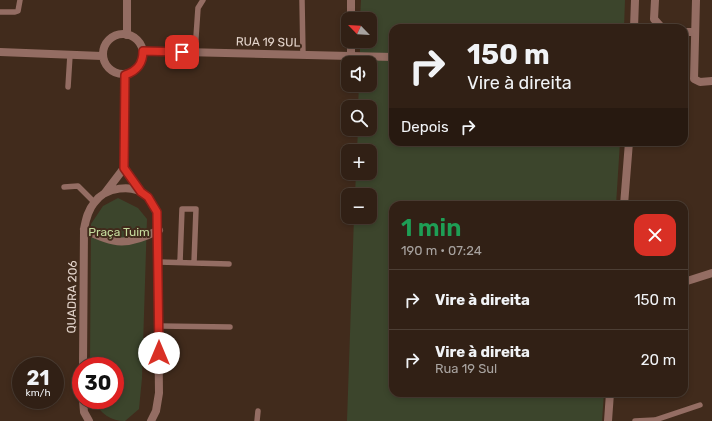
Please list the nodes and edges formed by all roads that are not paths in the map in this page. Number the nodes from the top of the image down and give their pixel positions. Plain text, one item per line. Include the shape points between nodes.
1 (20, 0) edge
2 (127, 0) edge
3 (203, 0) edge
4 (302, 0) edge
5 (351, 0) edge
6 (635, 0) edge
7 (655, 0) edge
8 (696, 0) edge
9 (0, 12) edge
10 (351, 12) edge
11 (634, 24) edge
12 (659, 24) edge
13 (688, 32) edge
14 (695, 32) junction
15 (127, 35) junction
16 (351, 48) edge
17 (143, 51) junction
18 (0, 52) edge
19 (195, 52) junction
20 (70, 55) junction
21 (303, 55) junction
22 (102, 56) junction
23 (351, 56) joint
24 (377, 57) edge
25 (389, 57) edge
26 (125, 75) junction
27 (712, 81) edge
28 (68, 87) dead end
29 (629, 146) edge
30 (124, 168) junction
31 (64, 187) dead end
32 (141, 192) junction
33 (105, 193) junction
34 (624, 201) edge
35 (94, 202) junction
36 (84, 229) junction
37 (159, 230) junction
38 (159, 262) junction
39 (180, 262) junction
40 (194, 263) junction
41 (229, 264) dead end
42 (712, 273) edge
43 (688, 281) edge
44 (159, 326) junction
45 (230, 327) dead end
46 (83, 357) edge
47 (610, 397) edge
48 (700, 405) dead end
49 (84, 409) edge
50 (258, 411) dead end
51 (89, 421) edge
52 (151, 421) edge
53 (257, 421) edge
54 (608, 421) edge
55 (635, 421) edge

1 - 9 lane via 18,11
2 - 15 street
3 - 19 lane via 198,8
4 - 21 lane
5 - 10 street
6 - 11 street
7 - 12 street via 654,18
8 - 14 street
13 - 14 street
14 - 27 street via 694,79 700,82
15 - 17 street via 137,40
15 - 22 street via 110,39
16 - 23 street
17 - 19 street, RUA 19 SUL
17 - 26 street via 140,64
18 - 20 street
19 - 21 street, RUA 19 SUL
20 - 22 street
20 - 28 lane
21 - 23 street, RUA 19 SUL
22 - 26 street via 107,68
24 - 25 street, RUA 19 SUL
26 - 30 street
29 - 34 street
30 - 32 street
30 - 33 street, QUADRA 206
31 - 35 lane via 78,186
32 - 33 street, QUADRA 206 via 124,188
32 - 37 street via 148,197 157,212
33 - 35 street, QUADRA 206
35 - 36 street, QUADRA 206 via 86,217
36 - 37 street via 102,239 116,242 142,239
36 - 46 street, QUADRA 206
37 - 38 street
38 - 39 lane
38 - 44 street
39 - 40 lane
39 - 40 lane via 182,209 196,209
40 - 41 lane
42 - 43 street
44 - 45 lane
44 - 52 street via 159,393 156,411
47 - 54 street
48 - 55 lane via 655,420
49 - 51 street
50 - 53 lane

